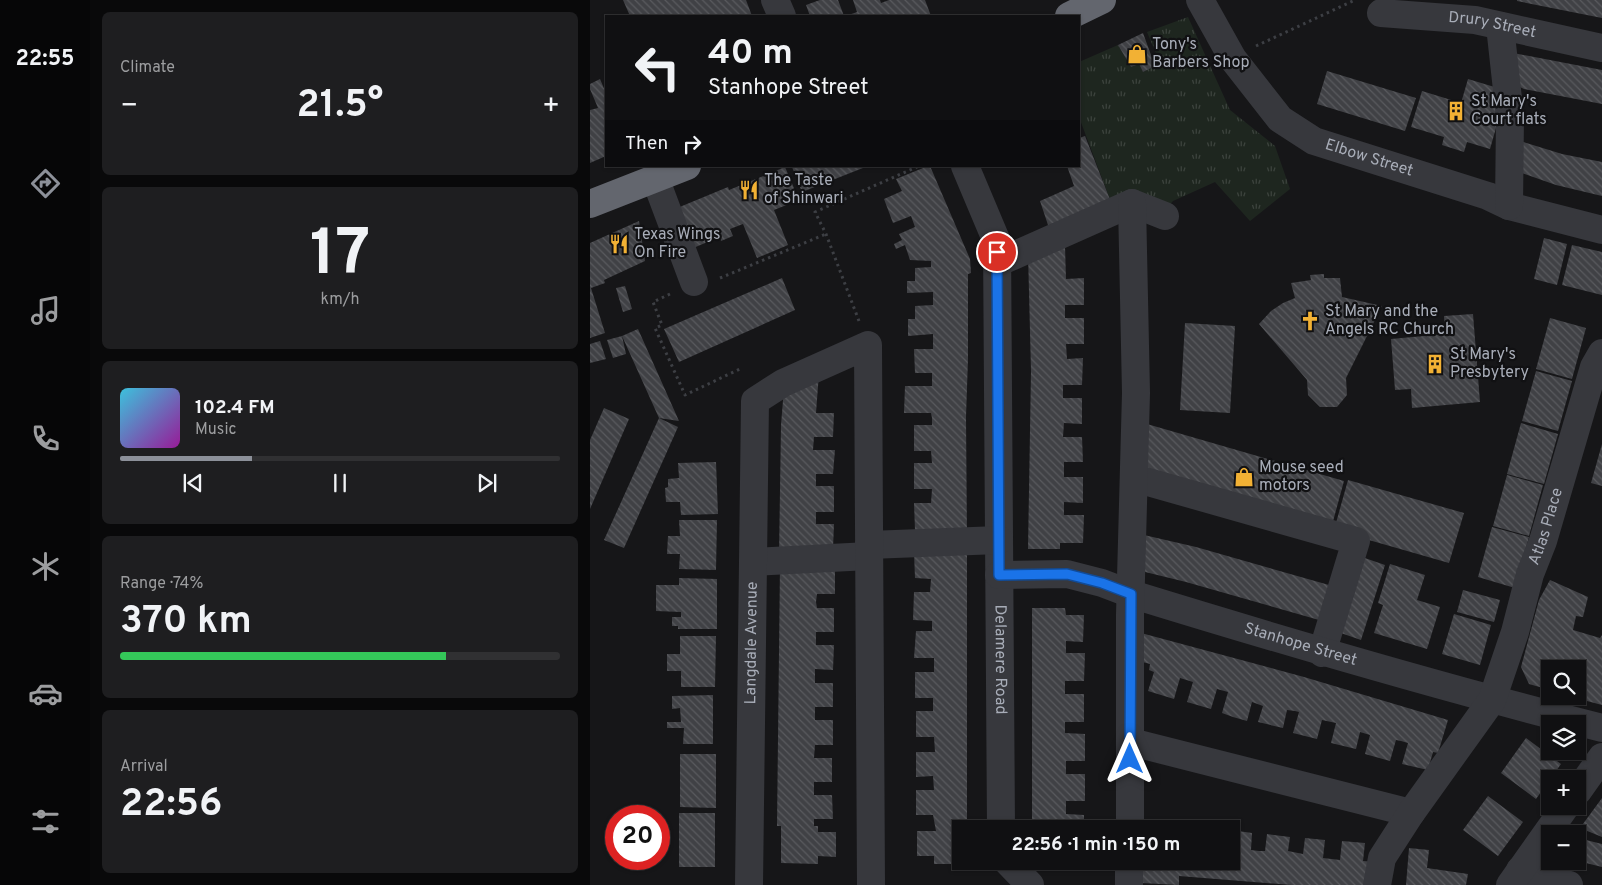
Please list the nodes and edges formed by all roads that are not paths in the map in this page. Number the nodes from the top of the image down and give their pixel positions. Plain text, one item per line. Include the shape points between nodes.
1 (775, 0) edge
2 (1102, 0) edge
3 (1200, 0) edge
4 (1381, 13) dead end
5 (782, 15) edge
6 (1071, 15) edge
7 (1485, 15) edge
8 (1602, 48) edge
9 (684, 167) edge
10 (965, 167) edge
11 (655, 178) junction
12 (1132, 203) junction
13 (590, 204) edge
14 (1509, 206) junction
15 (1166, 216) dead end
16 (1602, 230) edge
17 (997, 263) junction
18 (705, 281) road end
19 (1602, 353) edge
20 (1134, 478) junction
21 (999, 540) junction
22 (869, 551) junction
23 (753, 562) junction
24 (999, 575) junction
25 (1131, 594) junction
26 (1322, 652) junction
27 (1492, 700) junction
28 (1602, 728) edge
29 (1131, 742) junction
30 (1602, 757) edge
31 (1586, 780) edge
32 (1411, 813) junction
33 (1560, 815) edge
34 (1001, 820) edge
35 (1130, 820) edge
36 (1015, 870) edge
37 (1129, 870) edge
38 (1515, 878) edge
39 (1028, 884) edge
40 (749, 885) edge
41 (871, 885) edge
42 (1129, 885) edge
43 (1377, 885) edge
44 (1569, 885) edge

1 - 5 street
2 - 6 highway
3 - 14 street, Elbow Street via 1233,59 1280,119 1314,141 1488,196
4 - 7 street, Drury Street
7 - 8 street, Drury Street
7 - 14 street via 1510,117
9 - 11 highway
10 - 17 street, Delamere Road via 997,242
11 - 13 highway
11 - 18 street
12 - 15 street
12 - 17 street
12 - 20 street via 1136,393
14 - 16 street, Elbow Street
17 - 21 street, Delamere Road
19 - 27 street, Atlas Place via 1594,367
20 - 25 street
20 - 26 street via 1356,541
21 - 22 street
21 - 24 street, Delamere Road
22 - 23 street
22 - 23 street, Langdale Avenue via 868,345 782,383 755,401
22 - 41 street
23 - 40 street, Langdale Avenue
24 - 25 street, Stanhope Street via 1067,574
24 - 34 street, Delamere Road
25 - 26 street, Stanhope Street
25 - 29 street
26 - 27 street, Stanhope Street
27 - 28 street, Stanhope Street
27 - 32 street, Atlas Place
29 - 32 street
29 - 35 street
30 - 31 street
32 - 43 street, Atlas Place via 1382,858
33 - 38 street
36 - 39 street
37 - 42 street
38 - 44 street

